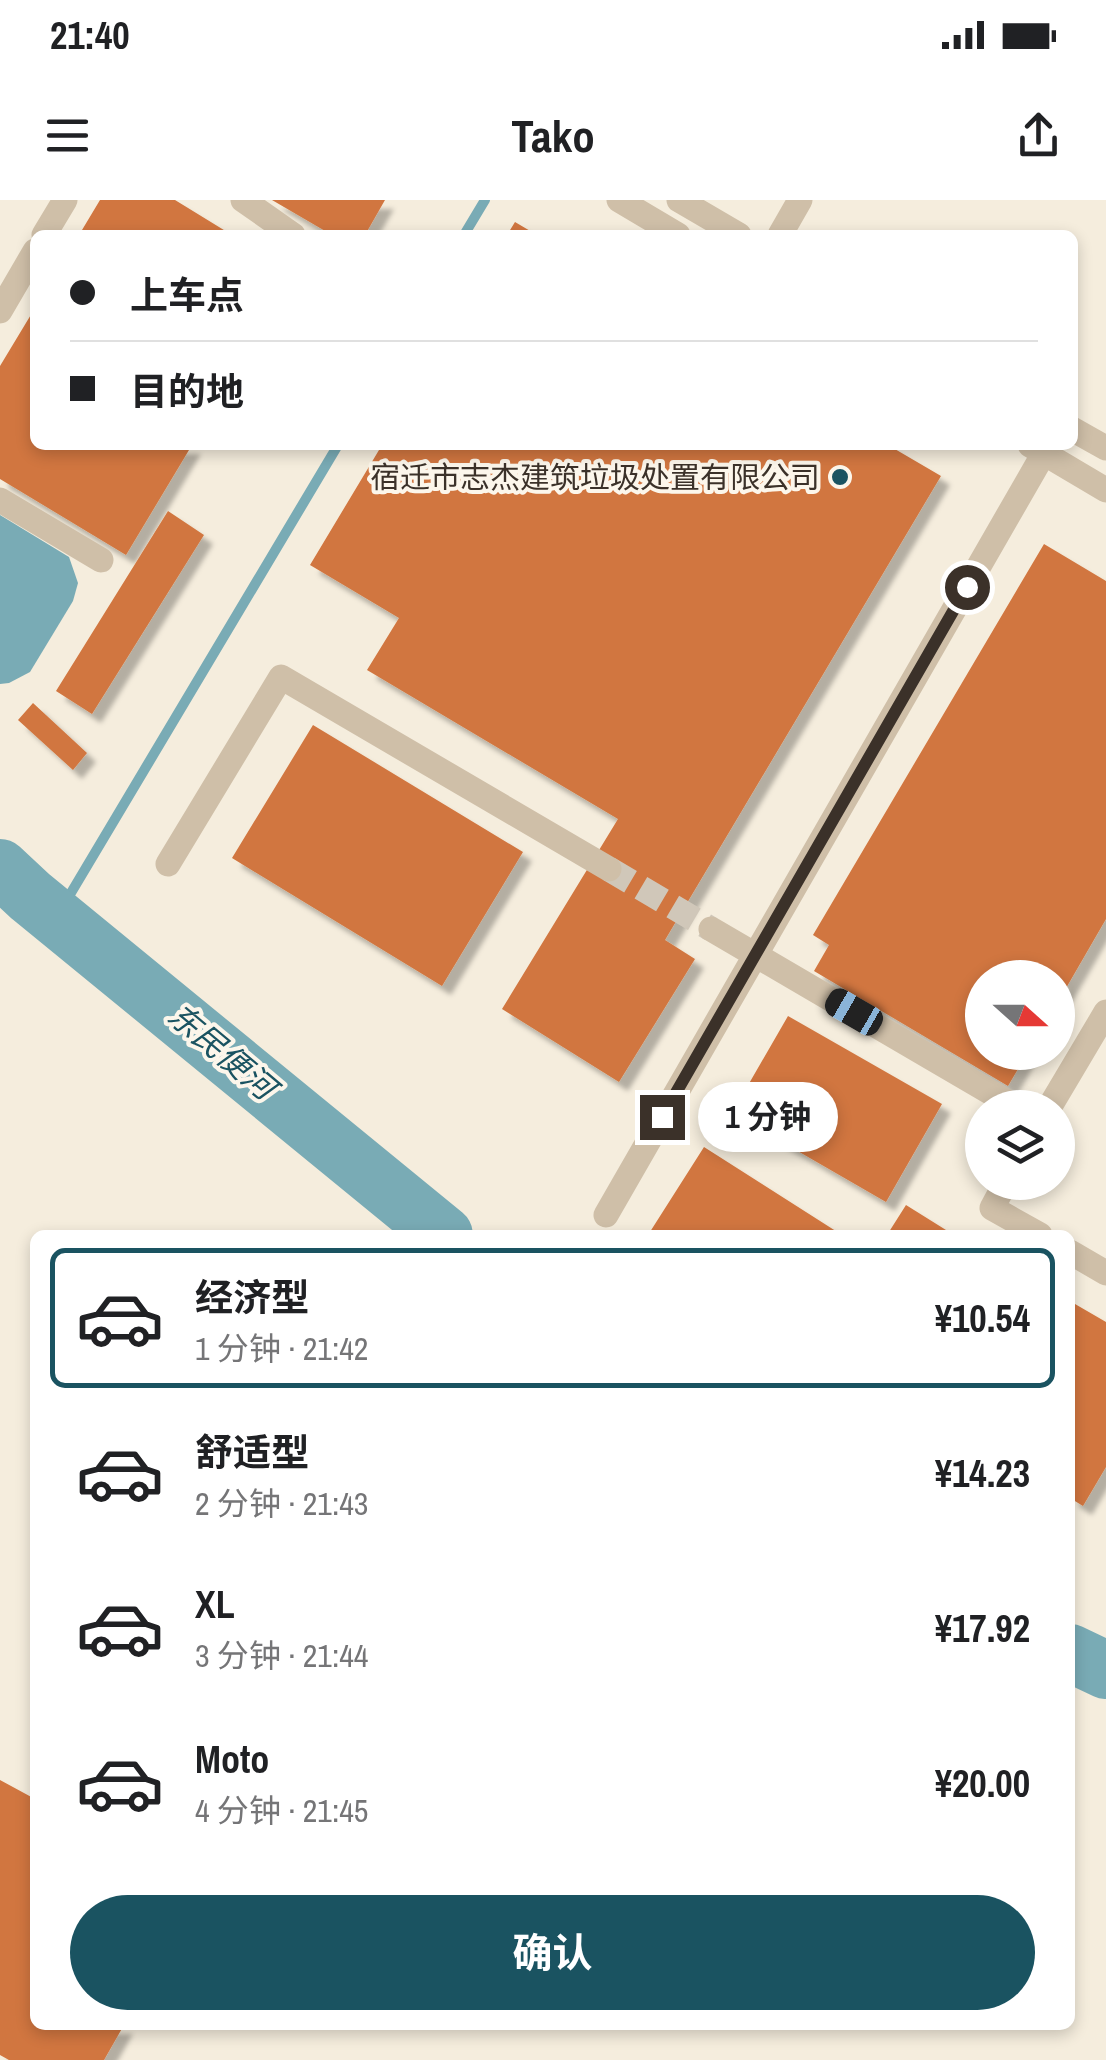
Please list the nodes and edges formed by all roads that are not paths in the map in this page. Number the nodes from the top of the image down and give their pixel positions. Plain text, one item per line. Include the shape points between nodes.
1 (65, 200) edge
2 (243, 200) edge
3 (619, 200) edge
4 (679, 200) edge
5 (800, 200) edge
6 (47, 230) edge
7 (286, 230) edge
8 (670, 230) edge
9 (730, 230) edge
10 (783, 230) edge
11 (30, 260) edge
12 (0, 311) edge
13 (1078, 432) edge
14 (1106, 448) edge
15 (1036, 450) edge
16 (1039, 450) edge
17 (1106, 490) edge
18 (0, 500) edge
19 (101, 560) dead end
20 (168, 864) dead end
21 (609, 869) tunnel mouth
22 (711, 929) tunnel mouth
23 (756, 954) junction
24 (1106, 1012) edge
25 (986, 1090) edge
26 (1060, 1090) edge
27 (996, 1200) edge
28 (606, 1215) dead end
29 (1031, 1230) edge
30 (1075, 1255) edge
31 (1106, 1273) edge

1 - 6 street
2 - 7 street
3 - 8 street
4 - 9 street
5 - 10 street
11 - 12 street
13 - 14 street
15 - 23 street
16 - 17 street
18 - 19 street
20 - 21 street via 280,677
22 - 23 street
23 - 25 street
23 - 28 street
24 - 26 street
27 - 29 street via 992,1208
30 - 31 street

